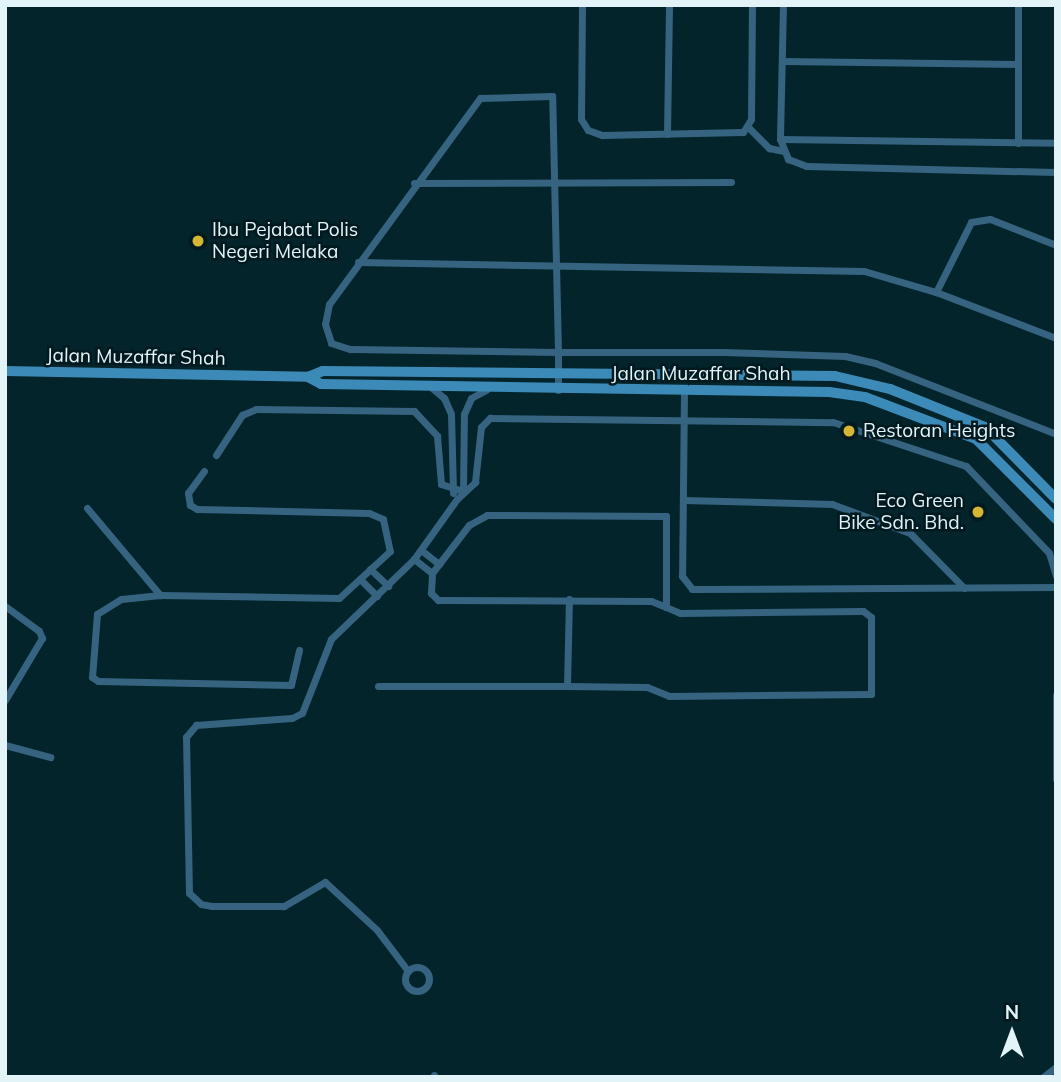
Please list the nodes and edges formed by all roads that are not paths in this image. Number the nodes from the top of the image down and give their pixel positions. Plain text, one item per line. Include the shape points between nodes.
1 (582, 5) edge
2 (669, 5) edge
3 (752, 5) edge
4 (783, 5) edge
5 (1018, 5) edge
6 (782, 61) junction
7 (1018, 64) junction
8 (748, 127) junction
9 (667, 134) junction
10 (780, 139) junction
11 (1018, 143) junction
12 (1056, 143) edge
13 (783, 151) junction
14 (1056, 172) edge
15 (554, 181) junction
16 (731, 182) dead end
17 (414, 183) junction
18 (1056, 245) edge
19 (358, 262) junction
20 (556, 264) junction
21 (936, 292) junction
22 (1056, 338) edge
23 (558, 352) junction
24 (5, 371) edge
25 (558, 375) junction
26 (307, 377) junction
27 (432, 388) junction
28 (486, 390) junction
29 (558, 391) junction
30 (684, 392) junction
31 (685, 419) junction
32 (1056, 434) edge
33 (216, 455) dead end
34 (204, 471) dead end
35 (452, 491) junction
36 (463, 492) junction
37 (457, 499) junction
38 (1056, 499) edge
39 (683, 500) junction
40 (87, 508) dead end
41 (1056, 519) edge
42 (421, 550) junction
43 (414, 559) junction
44 (439, 564) junction
45 (370, 569) junction
46 (432, 573) junction
47 (1056, 576) edge
48 (360, 579) junction
49 (388, 586) junction
50 (1056, 587) edge
51 (964, 588) junction
52 (160, 595) junction
53 (377, 596) junction
54 (569, 600) junction
55 (5, 606) edge
56 (666, 607) junction
57 (299, 650) dead end
58 (378, 686) dead end
59 (567, 686) junction
60 (1056, 695) edge
61 (5, 700) edge
62 (5, 745) edge
63 (51, 757) dead end
64 (1056, 779) edge
65 (408, 971) dead end
66 (1056, 1067) edge
67 (1043, 1077) edge

1 - 9 street via 582,119 588,130 601,135
2 - 9 street
3 - 8 street
4 - 6 street
5 - 7 street
6 - 7 street
6 - 10 street
7 - 11 street
8 - 9 street via 735,134
8 - 13 street via 769,148
10 - 11 street
10 - 13 street
11 - 12 street
13 - 14 street via 806,166
15 - 16 street
15 - 17 street
15 - 17 street via 552,96 480,98
15 - 20 street
17 - 19 street
18 - 21 street via 990,219 971,222
19 - 20 street
19 - 23 street via 326,314 326,335 339,347
20 - 21 street via 848,270
20 - 23 street
21 - 22 street
23 - 25 street
23 - 32 street via 845,356
24 - 26 main road, Jalan Muzaffar Shah
25 - 26 main road, Jalan Muzaffar Shah via 323,371
25 - 29 street
25 - 38 main road, Jalan Muzaffar Shah via 851,379 985,427
26 - 27 main road, Jalan Muzaffar Shah via 321,384
27 - 28 main road, Jalan Muzaffar Shah
27 - 35 street via 444,398 451,414
28 - 29 main road, Jalan Muzaffar Shah
28 - 36 street via 471,398 464,414
29 - 30 main road, Jalan Muzaffar Shah
30 - 31 street
30 - 41 main road, Jalan Muzaffar Shah via 829,392 865,397 976,439
31 - 36 street via 490,418 481,427 477,477
31 - 39 street
31 - 47 street via 832,422 966,466 1048,553
33 - 35 street via 242,415 256,409 414,411 435,430 438,479
34 - 45 street via 188,493 190,505 197,509 360,512 383,519 391,546
35 - 36 street
35 - 37 street
36 - 37 street
37 - 42 street
39 - 51 street via 832,504 910,533
39 - 51 street via 682,576 697,591
40 - 52 street
42 - 43 street
42 - 44 street
43 - 46 street
43 - 49 street
44 - 46 street
44 - 56 street via 469,525 487,515 666,516
45 - 48 street
45 - 49 street
46 - 54 street via 432,593 438,600
48 - 52 street via 344,596 331,600
48 - 53 street
49 - 53 street
50 - 51 street
52 - 57 street via 121,600 97,614 92,677 98,681 291,685
53 - 65 street via 331,639 302,713 292,718 189,729 186,882 189,893 201,904 218,906 284,906 325,882 377,930
54 - 56 street via 651,601
54 - 59 street
55 - 61 street via 42,638
56 - 59 street via 680,612 868,613 871,694 669,696 648,687
58 - 59 street
60 - 64 street
62 - 63 street
66 - 67 street

